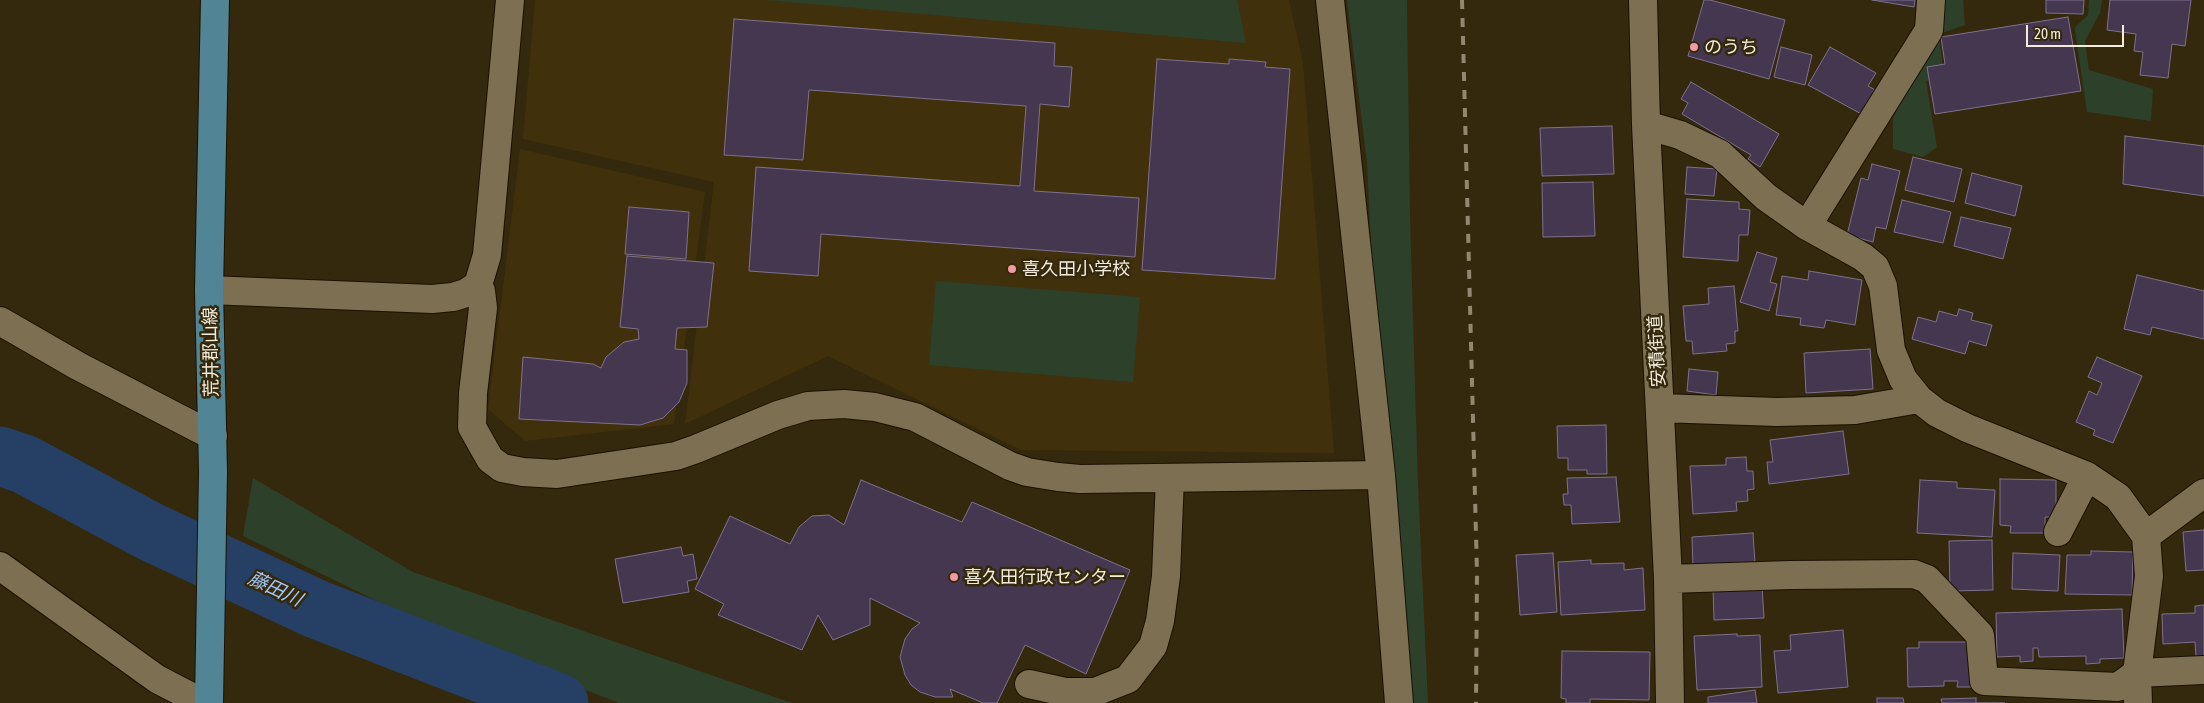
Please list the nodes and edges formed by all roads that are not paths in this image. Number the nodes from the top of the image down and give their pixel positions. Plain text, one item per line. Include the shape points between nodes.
1 (214, 0) edge
2 (510, 0) edge
3 (1330, 0) edge
4 (1643, 0) edge
5 (1931, 0) edge
6 (1646, 125) junction
7 (1807, 226) junction
8 (478, 285) junction
9 (209, 290) junction
10 (0, 321) edge
11 (1919, 398) junction
12 (1660, 408) junction
13 (213, 436) junction
14 (1381, 475) junction
15 (2087, 476) junction
16 (1170, 478) junction
17 (2204, 493) edge
18 (2058, 532) dead end
19 (2146, 536) junction
20 (0, 566) edge
21 (1668, 579) junction
22 (2204, 670) edge
23 (2137, 673) junction
24 (1029, 684) dead end
25 (203, 703) edge
26 (209, 703) edge
27 (1399, 703) edge
28 (1670, 703) edge
29 (2138, 703) edge

1 - 9 main road, 荒井郡山線
2 - 8 street via 487,255
3 - 14 street
4 - 6 street, 安積街道
5 - 7 street via 1929,30
6 - 7 street via 1680,135 1720,154 1766,197
6 - 12 street, 安積街道
7 - 11 street via 1875,267 1883,286 1891,350 1903,379
8 - 9 street via 453,297 432,299
8 - 16 street via 483,308 472,427 490,459 502,468 557,474 676,456 778,415 808,406 844,404 875,407 915,417 1027,472 1080,479
9 - 13 main road, 荒井郡山線
10 - 13 street via 78,366
11 - 12 street via 1855,410 1778,412
11 - 15 street via 1937,413 1967,428
12 - 21 street, 安積街道
13 - 26 main road, 荒井郡山線
14 - 16 street
14 - 27 street
15 - 18 street
15 - 19 street via 2118,496
16 - 24 street via 1166,576 1153,646 1128,679 1094,692 1065,692
17 - 19 street
19 - 23 street via 2149,576
20 - 25 street via 150,674
21 - 23 street via 1914,574 1927,579 1980,635 1984,681 2118,687
21 - 28 street, 安積街道
22 - 23 street
23 - 29 street

